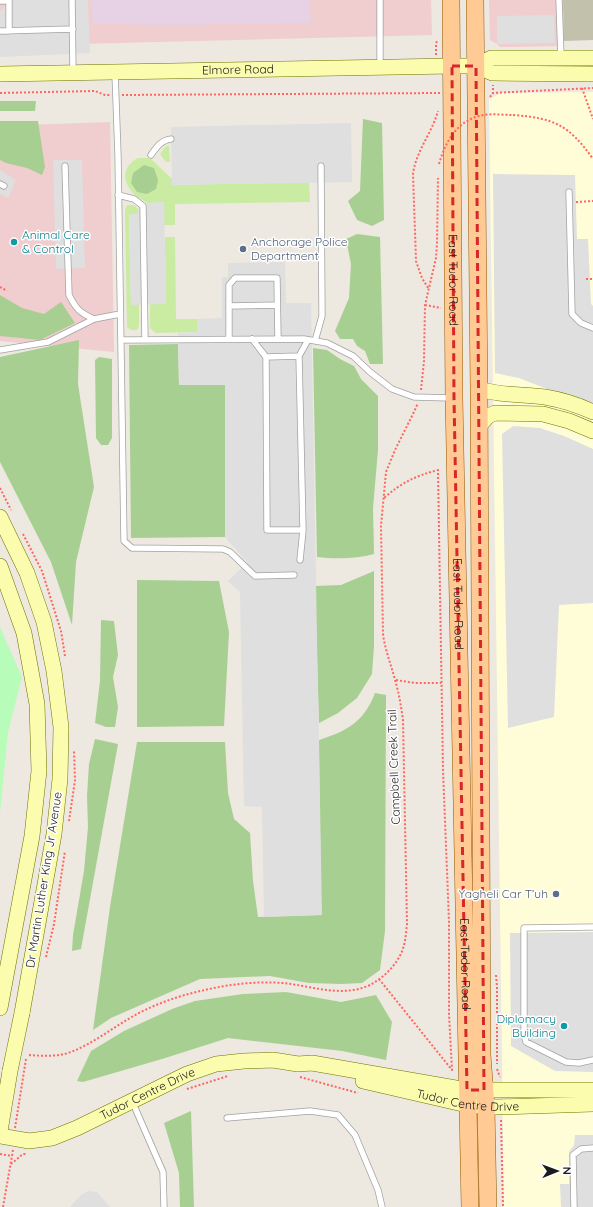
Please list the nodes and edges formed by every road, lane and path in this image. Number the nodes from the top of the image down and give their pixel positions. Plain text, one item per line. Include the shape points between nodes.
1 (72, 0) edge
2 (380, 0) edge
3 (452, 0) edge
4 (475, 0) edge
5 (559, 0) edge
6 (0, 1) edge
7 (8, 1) edge
8 (72, 29) junction
9 (0, 31) edge
10 (9, 31) junction
11 (561, 58) junction
12 (593, 58) edge
13 (452, 66) junction
14 (476, 66) junction
15 (380, 67) junction
16 (114, 72) junction
17 (74, 73) junction
18 (0, 74) edge
19 (593, 74) edge
20 (582, 88) junction
21 (593, 88) edge
22 (0, 93) edge
23 (438, 93) dead end
24 (493, 93) dead end
25 (115, 95) junction
26 (438, 108) dead end
27 (593, 119) edge
28 (171, 139) dead end
29 (151, 155) dead end
30 (593, 158) edge
31 (439, 164) dead end
32 (65, 166) dead end
33 (321, 166) dead end
34 (439, 171) dead end
35 (569, 192) dead end
36 (118, 195) junction
37 (593, 201) edge
38 (569, 202) junction
39 (586, 279) dead end
40 (593, 279) edge
41 (0, 287) edge
42 (428, 288) junction
43 (7, 291) dead end
44 (278, 305) junction
45 (425, 305) junction
46 (229, 306) junction
47 (443, 308) dead end
48 (120, 314) junction
49 (94, 319) junction
50 (593, 328) edge
51 (229, 339) junction
52 (252, 339) junction
53 (278, 339) junction
54 (121, 340) junction
55 (145, 340) junction
56 (308, 340) junction
57 (315, 341) junction
58 (0, 350) edge
59 (299, 356) junction
60 (266, 357) junction
61 (479, 389) junction
62 (420, 398) junction
63 (454, 398) junction
64 (593, 412) edge
65 (480, 425) junction
66 (593, 431) edge
67 (383, 499) junction
68 (0, 517) edge
69 (303, 530) junction
70 (300, 560) dead end
71 (0, 566) edge
72 (294, 575) dead end
73 (396, 680) junction
74 (442, 683) junction
75 (593, 927) edge
76 (379, 979) junction
77 (0, 1008) edge
78 (29, 1055) dead end
79 (593, 1060) edge
80 (297, 1070) junction
81 (232, 1075) dead end
82 (183, 1090) dead end
83 (593, 1090) edge
84 (359, 1093) dead end
85 (467, 1098) junction
86 (485, 1098) junction
87 (132, 1101) junction
88 (593, 1104) edge
89 (227, 1118) dead end
90 (501, 1120) dead end
91 (0, 1131) edge
92 (0, 1136) edge
93 (593, 1148) edge
94 (30, 1153) dead end
95 (0, 1154) edge
96 (11, 1164) junction
97 (3, 1207) edge
98 (164, 1207) edge
99 (382, 1207) edge
100 (470, 1207) edge
101 (488, 1207) edge
102 (503, 1207) edge
103 (574, 1207) edge

1 - 8 lane
2 - 15 lane
3 - 13 main road, East Tudor Road
4 - 14 main road, East Tudor Road
5 - 11 lane
6 - 7 lane
7 - 10 lane
8 - 10 lane
8 - 17 lane
9 - 10 lane
11 - 12 street, Elmore Road
11 - 14 street, Elmore Road via 491,58
13 - 14 street, Elmore Road
13 - 15 street, Elmore Road
13 - 63 main road, East Tudor Road
14 - 19 street, Elmore Road via 492,73
14 - 61 main road, East Tudor Road
15 - 16 street, Elmore Road
16 - 17 street, Elmore Road
16 - 25 lane
17 - 18 street, Elmore Road
20 - 21 path
20 - 24 path
20 - 27 path
22 - 25 path via 95,91
23 - 25 path
25 - 36 lane
26 - 42 path via 436,119 414,163 413,174 416,260
28 - 29 lane via 158,146
30 - 31 path, bridge via 576,136 548,120 537,117 489,115 470,119 456,130 443,150
32 - 49 lane via 69,295 75,307
33 - 57 lane via 322,316
34 - 42 path, Campbell Creek Trail via 438,243
35 - 38 lane
36 - 48 lane
36 - 55 lane via 134,199 143,206
37 - 38 path
38 - 50 lane via 572,314 581,323
39 - 40 path
41 - 43 path
42 - 45 path, Campbell Creek Trail
44 - 46 lane
44 - 46 lane via 277,278 236,278 229,284
44 - 53 lane
45 - 47 path
45 - 62 path, Campbell Creek Trail via 424,361
46 - 51 lane
48 - 49 lane
48 - 54 lane
49 - 58 lane via 48,342
51 - 52 lane
51 - 55 lane
52 - 53 lane
52 - 60 lane
53 - 56 lane
54 - 55 lane
54 - 72 lane via 124,541 127,546 223,549 230,552 255,576
56 - 57 lane
56 - 59 lane
57 - 62 lane via 327,343 353,356 392,389
59 - 60 lane
59 - 69 lane
60 - 69 lane via 267,530
61 - 64 street via 545,397 575,404
61 - 65 main road, East Tudor Road
62 - 63 lane
62 - 67 path, Campbell Creek Trail via 394,450 386,472
63 - 85 main road, East Tudor Road
65 - 66 street via 488,416 496,413 543,414
65 - 86 main road, East Tudor Road via 482,1055
67 - 73 path, Campbell Creek Trail via 383,634 385,649
67 - 74 path via 408,480 438,470
68 - 91 street, Dr Martin Luther King Jr Avenue, bridge via 27,573 44,622 54,671 61,727 60,779 54,834
69 - 70 lane
71 - 77 street, Dr Martin Luther King Jr Avenue via 24,633 37,704 39,770 32,836
73 - 74 path
73 - 76 path, Campbell Creek Trail via 403,720 407,924 401,953 389,971
74 - 76 path via 452,1070
75 - 79 lane via 524,928 526,1042 566,1062
76 - 78 path, Campbell Creek Trail via 360,989 348,991 284,983 257,983 206,989 148,1009 70,1052 47,1056
80 - 84 path
80 - 85 street, Tudor Centre Drive via 312,1062
80 - 87 street, Tudor Centre Drive via 273,1060 244,1060 216,1064 187,1074
81 - 82 path
83 - 86 street, Tudor Centre Drive
85 - 86 street, Tudor Centre Drive
85 - 100 main road, East Tudor Road
86 - 88 street, Tudor Centre Drive
86 - 101 main road, East Tudor Road
87 - 92 street, Tudor Centre Drive via 52,1138 29,1140
87 - 98 lane via 163,1172
89 - 99 lane via 310,1111 338,1115 355,1135 378,1190
90 - 102 path
93 - 103 lane via 581,1149 573,1155
94 - 96 path via 23,1154
95 - 96 path via 12,1156
96 - 97 path

